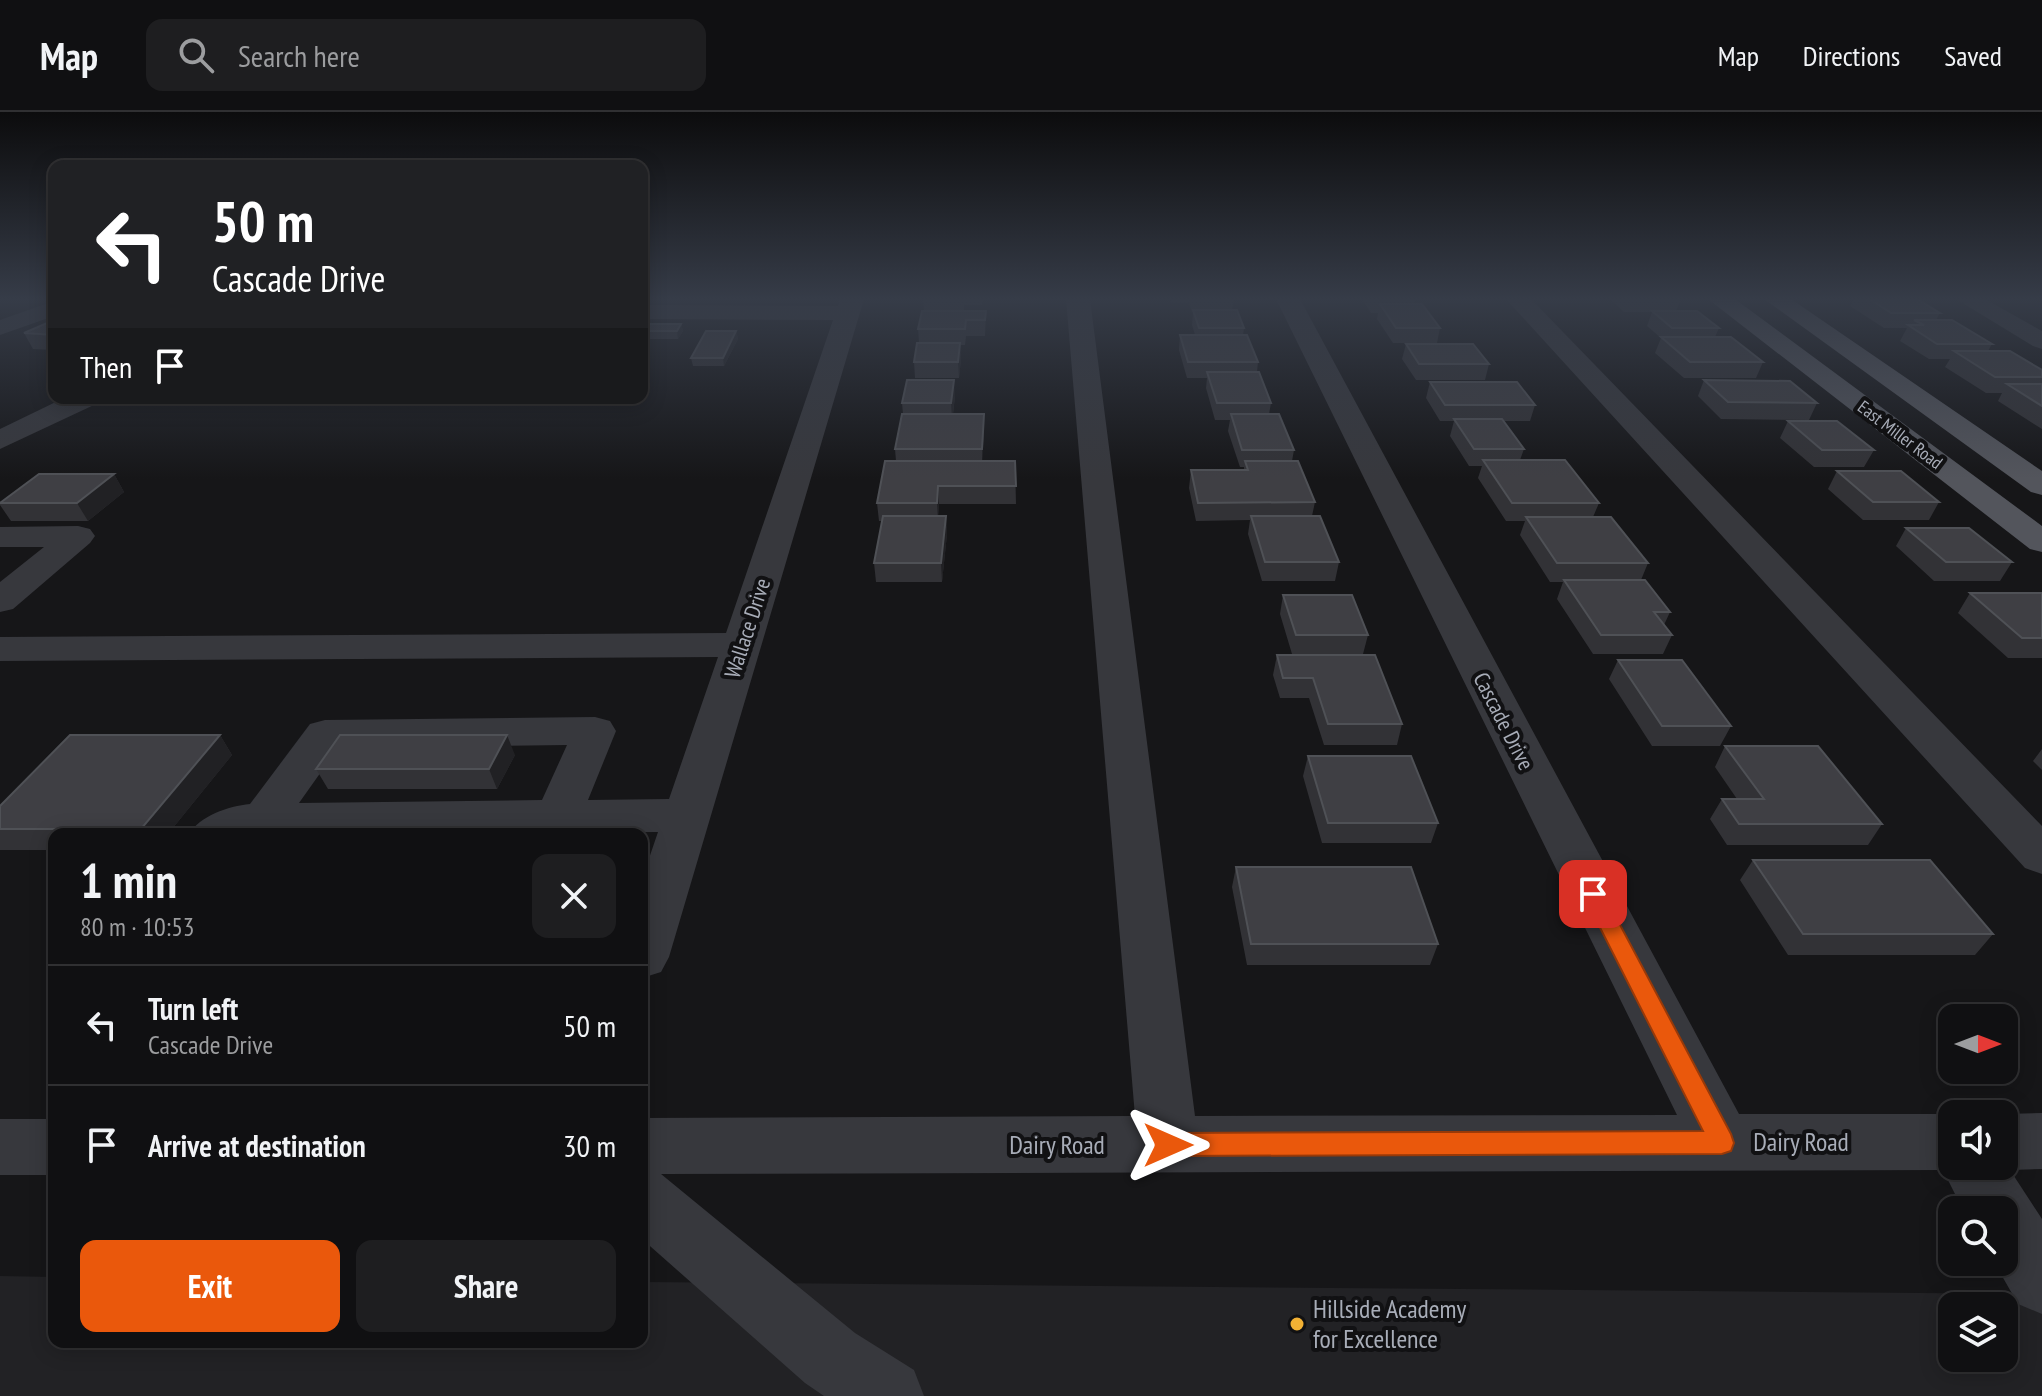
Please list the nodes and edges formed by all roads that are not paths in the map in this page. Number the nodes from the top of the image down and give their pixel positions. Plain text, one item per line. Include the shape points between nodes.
1 (833, 359) edge
2 (1084, 359) edge
3 (1319, 359) edge
4 (1573, 359) edge
5 (1798, 359) edge
6 (1860, 359) edge
7 (1810, 368) junction
8 (1873, 368) junction
9 (74, 404) edge
10 (0, 440) edge
11 (2042, 485) edge
12 (0, 537) edge
13 (2042, 542) edge
14 (0, 601) edge
15 (742, 645) junction
16 (0, 649) edge
17 (687, 815) junction
18 (263, 820) junction
19 (554, 825) edge
20 (227, 828) edge
21 (2042, 856) edge
22 (648, 938) edge
23 (2042, 1141) edge
24 (1938, 1142) edge
25 (2018, 1142) edge
26 (1722, 1143) junction
27 (1168, 1145) junction
28 (648, 1146) edge
29 (0, 1147) edge
30 (48, 1147) edge
31 (648, 1202) edge
32 (2018, 1241) edge
33 (2042, 1280) edge
34 (888, 1396) edge

1 - 15 street, Wallace Drive
2 - 27 street
3 - 26 street, Cascade Drive
4 - 21 street
5 - 7 main road, East Miller Road
6 - 8 main road, East Miller Road
7 - 8 main road
7 - 13 main road, East Miller Road
8 - 11 main road, East Miller Road
9 - 10 street
12 - 14 street via 78,536
15 - 16 street
15 - 17 street, Wallace Drive
17 - 19 street
17 - 22 street, Wallace Drive
18 - 19 street
18 - 19 street via 325,734 595,731
18 - 20 street
23 - 25 street
24 - 26 street, Dairy Road
26 - 27 street, Dairy Road
27 - 28 street, Dairy Road
29 - 30 street
31 - 34 street via 830,1358
32 - 33 street

